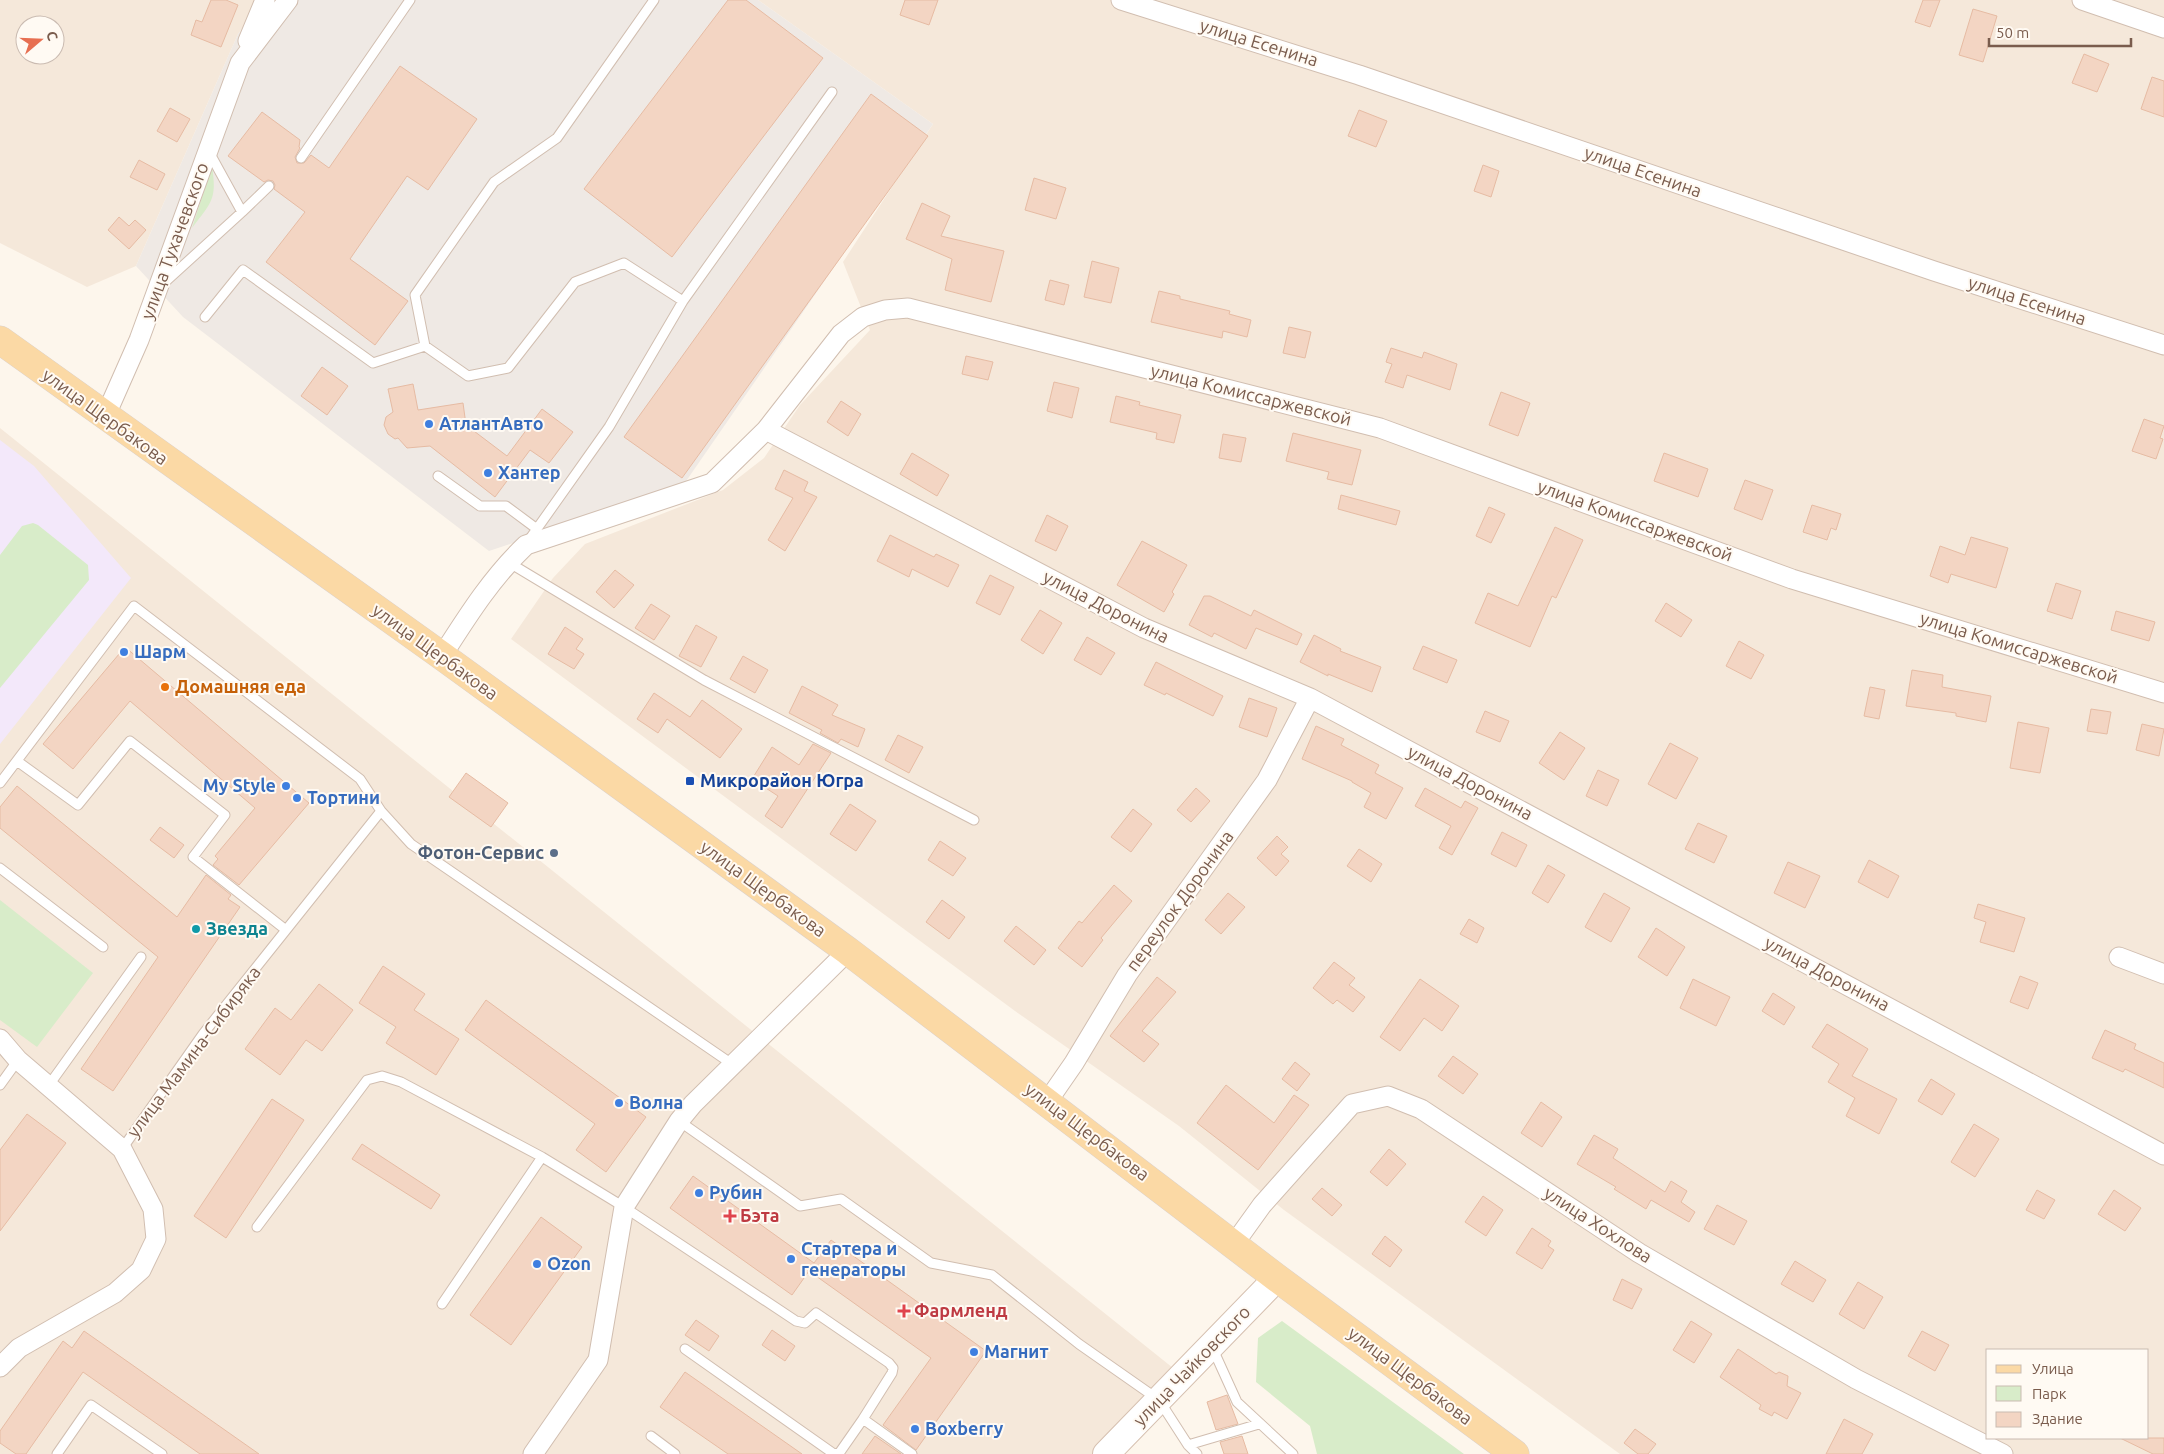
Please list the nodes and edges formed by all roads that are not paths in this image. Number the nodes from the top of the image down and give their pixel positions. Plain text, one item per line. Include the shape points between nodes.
1 (265, 0) edge
2 (288, 0) edge
3 (410, 0) edge
4 (654, 0) edge
5 (1121, 0) edge
6 (2082, 0) edge
7 (2164, 28) edge
8 (240, 63) junction
9 (832, 92) dead end
10 (208, 150) junction
11 (301, 158) dead end
12 (269, 186) dead end
13 (242, 212) junction
14 (158, 289) junction
15 (683, 301) junction
16 (205, 317) dead end
17 (0, 340) edge
18 (2164, 345) edge
19 (425, 346) junction
20 (105, 417) junction
21 (766, 430) junction
22 (438, 476) dead end
23 (537, 529) junction
24 (526, 545) junction
25 (508, 562) junction
26 (442, 656) junction
27 (2164, 693) edge
28 (1310, 698) junction
29 (17, 760) junction
30 (0, 783) edge
31 (381, 811) junction
32 (974, 820) dead end
33 (0, 868) edge
34 (286, 930) junction
35 (104, 946) dead end
36 (848, 951) junction
37 (141, 957) dead end
38 (2119, 957) dead end
39 (2164, 974) edge
40 (0, 1039) edge
41 (18, 1060) junction
42 (732, 1064) junction
43 (0, 1085) edge
44 (49, 1085) junction
45 (1047, 1102) junction
46 (680, 1121) junction
47 (122, 1149) junction
48 (2164, 1155) edge
49 (542, 1157) junction
50 (624, 1207) junction
51 (257, 1227) dead end
52 (1234, 1244) junction
53 (1277, 1278) junction
54 (442, 1304) dead end
55 (1212, 1347) junction
56 (685, 1349) dead end
57 (0, 1367) edge
58 (1159, 1400) junction
59 (863, 1419) junction
60 (1259, 1424) junction
61 (651, 1436) dead end
62 (1188, 1446) junction
63 (57, 1454) edge
64 (162, 1454) edge
65 (533, 1454) edge
66 (676, 1454) edge
67 (834, 1454) edge
68 (912, 1454) edge
69 (1106, 1454) edge
70 (1197, 1454) edge
71 (1293, 1454) edge
72 (1515, 1454) edge
73 (2004, 1454) edge

1 - 8 street, улица Тухачевского
2 - 8 street, улица Тухачевского
3 - 11 lane
4 - 19 lane via 558,138 494,182 414,295
5 - 18 street, улица Есенина via 1360,75 1934,271
6 - 7 street
8 - 10 street, улица Тухачевского
9 - 15 lane
10 - 13 lane
10 - 14 street, улица Тухачевского
12 - 13 lane
13 - 14 lane
14 - 20 street, улица Тухачевского
15 - 19 lane via 624,263 575,282 508,368 468,376
15 - 23 lane via 609,427
16 - 19 lane via 243,270 374,363
17 - 20 main road, улица Щербакова
20 - 26 main road, улица Щербакова
21 - 24 street, улица Комиссаржевской via 712,483
21 - 27 street, улица Комиссаржевской via 841,334 863,318 885,310 908,308 1380,428 1792,579
21 - 28 street, улица Доронина via 1144,628
22 - 23 lane via 480,506 506,506
23 - 24 lane
24 - 25 street, улица Комиссаржевской
25 - 26 street, улица Комиссаржевской
25 - 32 lane via 704,680
26 - 36 main road, улица Щербакова
28 - 45 street, переулок Доронина via 1267,780 1127,975
28 - 48 street, улица Доронина
29 - 30 lane
29 - 31 lane via 134,606 360,779
29 - 34 lane via 78,805 130,741 225,815 194,857
31 - 34 lane, улица Мамина-Сибиряка
31 - 42 lane via 411,844
33 - 35 lane
34 - 47 lane, улица Мамина-Сибиряка via 203,1034
36 - 42 street
36 - 45 main road, улица Щербакова
37 - 44 lane
38 - 39 street
40 - 41 street
41 - 43 lane
41 - 44 street
42 - 46 street
44 - 47 street
45 - 52 main road, улица Щербакова
46 - 50 street
46 - 58 lane via 800,1206 841,1198 931,1263 992,1275 1079,1344
47 - 57 street, улица Мамина-Сибиряка via 153,1209 156,1239 141,1270 115,1293 19,1348
49 - 50 lane
49 - 51 lane via 401,1082 382,1076 367,1080
49 - 54 lane
50 - 59 lane via 796,1321 805,1323 816,1313 889,1363 892,1373
50 - 65 street via 598,1360
52 - 53 main road, улица Щербакова
52 - 73 street, улица Хохлова via 1262,1205 1352,1104 1388,1096 1422,1109 1639,1253 1856,1378
53 - 55 street, улица Чайковского
53 - 72 main road, улица Щербакова
55 - 58 street, улица Чайковского
55 - 60 lane via 1237,1402
56 - 67 lane
58 - 62 lane
58 - 69 street, улица Чайковского
59 - 67 lane via 840,1452
59 - 68 lane
60 - 62 lane
60 - 71 lane
61 - 66 lane
62 - 70 lane
63 - 64 lane via 91,1405

